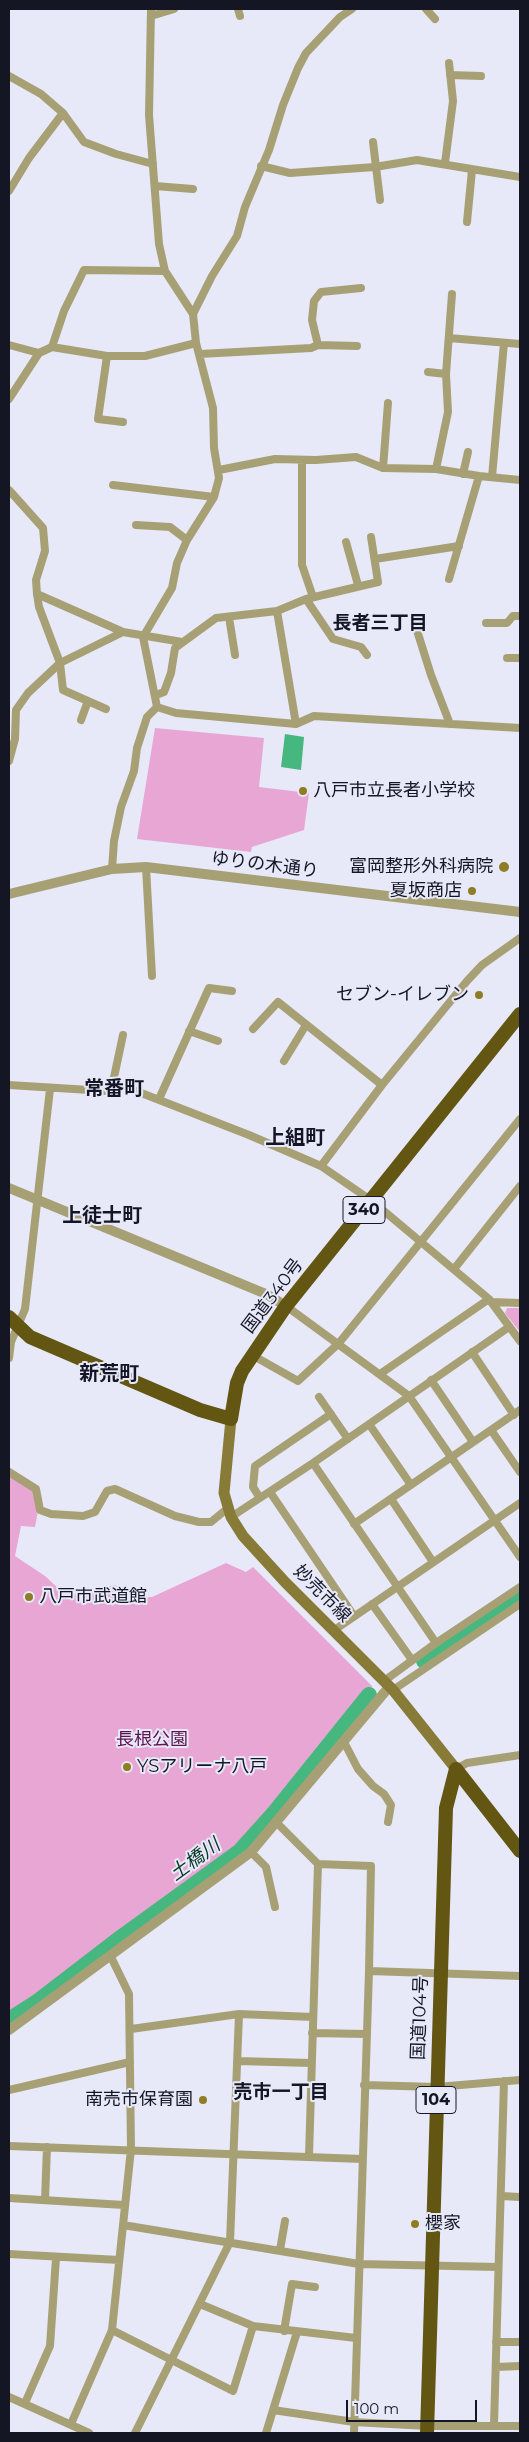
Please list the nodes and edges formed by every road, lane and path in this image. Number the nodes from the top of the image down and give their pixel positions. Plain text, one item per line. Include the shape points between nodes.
1 (174, 9) edge
2 (352, 9) edge
3 (426, 9) edge
4 (151, 12) edge
5 (436, 19) dead end
6 (449, 63) dead end
7 (450, 75) junction
8 (9, 76) edge
9 (481, 76) dead end
10 (63, 113) junction
11 (373, 142) dead end
12 (445, 163) junction
13 (153, 164) junction
14 (261, 166) junction
15 (375, 167) junction
16 (472, 170) junction
17 (520, 178) edge
18 (155, 186) junction
19 (193, 189) dead end
20 (9, 191) edge
21 (380, 200) dead end
22 (467, 222) dead end
23 (165, 271) junction
24 (360, 288) dead end
25 (452, 294) dead end
26 (193, 314) junction
27 (449, 338) junction
28 (196, 343) junction
29 (504, 343) junction
30 (9, 344) edge
31 (520, 344) edge
32 (318, 345) junction
33 (357, 346) dead end
34 (52, 347) junction
35 (39, 353) junction
36 (200, 354) junction
37 (107, 356) junction
38 (428, 372) dead end
39 (446, 374) junction
40 (9, 399) edge
41 (388, 403) dead end
42 (123, 422) dead end
43 (468, 452) dead end
44 (302, 460) junction
45 (382, 468) junction
46 (436, 469) junction
47 (219, 470) junction
48 (463, 474) junction
49 (479, 476) junction
50 (492, 478) junction
51 (520, 480) edge
52 (113, 485) dead end
53 (9, 490) edge
54 (214, 497) junction
55 (136, 525) dead end
56 (371, 537) dead end
57 (187, 540) junction
58 (346, 542) dead end
59 (459, 546) junction
60 (375, 559) junction
61 (449, 579) dead end
62 (358, 585) junction
63 (37, 594) junction
64 (309, 598) junction
65 (277, 610) junction
66 (520, 616) edge
67 (229, 617) junction
68 (414, 621) dead end
69 (486, 623) dead end
70 (123, 632) junction
71 (143, 637) junction
72 (182, 642) junction
73 (367, 654) dead end
74 (235, 655) dead end
75 (506, 658) dead end
76 (520, 658) edge
77 (60, 663) junction
78 (156, 695) junction
79 (88, 701) junction
80 (157, 707) junction
81 (106, 709) dead end
82 (12, 716) edge
83 (81, 720) dead end
84 (296, 724) junction
85 (450, 724) junction
86 (520, 728) edge
87 (10, 750) edge
88 (9, 761) edge
89 (146, 868) junction
90 (112, 869) junction
91 (9, 894) edge
92 (520, 912) edge
93 (520, 938) edge
94 (152, 976) dead end
95 (232, 991) dead end
96 (520, 1014) edge
97 (306, 1024) junction
98 (253, 1029) dead end
99 (189, 1031) junction
100 (123, 1035) dead end
101 (218, 1041) dead end
102 (284, 1061) dead end
103 (113, 1082) junction
104 (9, 1085) edge
105 (382, 1085) junction
106 (50, 1089) junction
107 (159, 1099) junction
108 (520, 1119) edge
109 (320, 1166) junction
110 (520, 1186) edge
111 (9, 1188) edge
112 (38, 1201) junction
113 (372, 1201) junction
114 (422, 1242) junction
115 (454, 1269) junction
116 (490, 1300) junction
117 (520, 1303) edge
118 (286, 1306) junction
119 (13, 1320) edge
120 (509, 1327) junction
121 (520, 1341) edge
122 (339, 1343) junction
123 (472, 1352) junction
124 (252, 1355) junction
125 (9, 1358) edge
126 (380, 1374) junction
127 (431, 1380) junction
128 (409, 1396) junction
129 (318, 1397) dead end
130 (517, 1412) edge
131 (331, 1414) junction
132 (231, 1419) junction
133 (369, 1424) junction
134 (491, 1430) junction
135 (348, 1439) junction
136 (473, 1442) junction
137 (452, 1457) junction
138 (313, 1463) junction
139 (9, 1472) edge
140 (520, 1472) edge
141 (411, 1485) junction
142 (270, 1492) junction
143 (260, 1498) junction
144 (391, 1499) junction
145 (520, 1503) edge
146 (229, 1512) junction
147 (494, 1520) junction
148 (354, 1524) junction
149 (520, 1557) edge
150 (433, 1562) junction
151 (396, 1587) junction
152 (520, 1587) edge
153 (372, 1604) junction
154 (520, 1604) edge
155 (354, 1616) junction
156 (333, 1631) junction
157 (436, 1643) junction
158 (412, 1660) junction
159 (389, 1686) junction
160 (344, 1742) junction
161 (520, 1755) edge
162 (456, 1769) junction
163 (388, 1822) dead end
164 (277, 1823) junction
165 (520, 1851) edge
166 (250, 1852) junction
167 (318, 1864) junction
168 (274, 1907) dead end
169 (111, 1957) junction
170 (369, 1971) junction
171 (440, 1973) junction
172 (520, 1976) edge
173 (239, 2014) junction
174 (312, 2017) junction
175 (131, 2029) junction
176 (9, 2030) edge
177 (312, 2033) junction
178 (366, 2034) junction
179 (238, 2061) junction
180 (130, 2062) junction
181 (311, 2063) junction
182 (520, 2080) edge
183 (504, 2081) junction
184 (364, 2085) junction
185 (437, 2087) junction
186 (9, 2090) edge
187 (9, 2146) edge
188 (47, 2147) junction
189 (130, 2149) junction
190 (235, 2154) junction
191 (309, 2156) junction
192 (362, 2159) junction
193 (500, 2196) junction
194 (520, 2197) edge
195 (9, 2198) edge
196 (45, 2200) junction
197 (124, 2205) junction
198 (285, 2221) dead end
199 (123, 2225) junction
200 (230, 2242) junction
201 (280, 2250) junction
202 (9, 2254) edge
203 (56, 2258) junction
204 (119, 2260) junction
205 (359, 2264) junction
206 (432, 2266) junction
207 (498, 2267) junction
208 (315, 2287) dead end
209 (200, 2304) junction
210 (253, 2326) junction
211 (112, 2330) junction
212 (284, 2330) junction
213 (297, 2332) junction
214 (356, 2338) junction
215 (496, 2342) junction
216 (520, 2342) edge
217 (173, 2359) junction
218 (520, 2366) edge
219 (496, 2367) junction
220 (9, 2397) edge
221 (25, 2403) junction
222 (273, 2410) junction
223 (354, 2422) junction
224 (71, 2424) junction
225 (494, 2425) junction
226 (520, 2426) edge
227 (427, 2430) edge
228 (89, 2433) edge
229 (135, 2433) edge
230 (266, 2433) edge
231 (354, 2433) edge

1 - 4 street
2 - 14 street via 340,17 306,53
3 - 5 street
4 - 13 street via 149,106
6 - 7 street
7 - 9 street
7 - 12 street via 453,101
8 - 10 street via 41,94
10 - 13 street via 84,142
10 - 20 street
11 - 15 street
12 - 15 street via 417,160
12 - 16 street
13 - 18 street
14 - 15 street via 290,173
14 - 26 street via 236,236
15 - 21 street
16 - 17 street
16 - 22 street
18 - 19 street
18 - 23 street via 159,244
23 - 26 street
23 - 34 street via 84,270 64,311
24 - 32 street via 321,292 314,301 312,320
25 - 27 street
26 - 28 street
27 - 29 street
27 - 39 street
28 - 36 street
28 - 37 street via 145,356
29 - 31 street
29 - 50 street
30 - 35 street
32 - 33 street
32 - 36 street via 312,348
34 - 35 street
34 - 37 street
35 - 40 street
36 - 47 street via 213,408 214,448
37 - 42 street via 98,419
38 - 39 street
39 - 46 street via 448,412
41 - 45 street
43 - 48 street
44 - 45 street via 356,458
44 - 47 street via 275,459
44 - 64 street via 302,566
45 - 46 street
46 - 48 street
47 - 54 street
48 - 49 street
49 - 50 street
49 - 59 street
50 - 51 street
52 - 54 street
53 - 63 street via 43,528 45,551 36,580
54 - 57 street
55 - 57 street via 170,527
56 - 60 street
57 - 71 street via 177,563 172,588
58 - 62 street
59 - 60 street
59 - 61 street
60 - 62 street via 378,582
62 - 64 street
63 - 70 street
63 - 77 street
64 - 65 street
64 - 73 street via 332,639 361,646
65 - 67 street
65 - 84 street
66 - 69 street via 513,616 507,623
67 - 72 street via 216,618
67 - 74 street
68 - 85 street
70 - 71 street
70 - 77 street
71 - 72 street
71 - 78 street
72 - 78 street via 175,648 164,692
75 - 76 street
77 - 79 street via 63,690
77 - 82 street via 28,693
78 - 80 street
79 - 81 street
79 - 83 street
80 - 84 street via 176,713
80 - 90 street via 147,717 137,748 134,771 121,807
82 - 87 street via 15,739
84 - 85 street via 314,716
85 - 86 street
87 - 88 street
89 - 90 street, ゆりの木通り
89 - 92 street, ゆりの木通り
89 - 94 street
90 - 91 street, ゆりの木通り
93 - 105 street via 477,970
95 - 99 street via 209,988
96 - 113 highway, 国道340号 / 340
97 - 98 street via 278,1002
97 - 102 street
97 - 105 street
99 - 101 street
99 - 107 street
100 - 103 street
103 - 106 street via 106,1091
103 - 107 street
104 - 106 street
105 - 109 street
106 - 112 street
107 - 109 street
108 - 114 street
109 - 113 street
110 - 115 street
111 - 112 street
112 - 118 street via 266,1294
112 - 119 street via 25,1309
113 - 114 street
113 - 118 highway, 国道340号 / 340
114 - 115 street
114 - 122 street
115 - 116 street
116 - 117 street
116 - 120 street
116 - 126 street
118 - 122 street
118 - 124 highway, 国道340号 / 340
119 - 125 street
119 - 132 highway via 30,1337 200,1410
120 - 121 street
120 - 123 street
122 - 124 street via 298,1381
122 - 126 street
123 - 127 street
123 - 130 street
124 - 132 highway, 国道340号 / 340 via 237,1383
126 - 128 street
127 - 128 street
127 - 136 street
128 - 133 street
128 - 137 street
129 - 131 street
130 - 134 street
131 - 135 street
131 - 143 street via 255,1466 253,1487
132 - 146 main road, 妙売市線 via 224,1493
133 - 135 street
133 - 141 street
134 - 136 street
134 - 140 street
135 - 138 street
136 - 137 street
137 - 141 street
137 - 147 street
138 - 142 street
138 - 148 street
139 - 146 street via 36,1489 40,1510 51,1514 83,1516 94,1512 107,1491 115,1490 175,1516 210,1522
141 - 144 street
142 - 143 street
142 - 155 street
143 - 146 street
144 - 148 street
144 - 150 street
145 - 147 street
146 - 156 main road, 妙売市線 via 243,1536
147 - 149 street
147 - 150 street
148 - 151 street
150 - 151 street
151 - 153 street
151 - 157 street
152 - 157 street
153 - 155 street
153 - 158 street
154 - 159 street
155 - 156 street
156 - 159 main road, 妙売市線
157 - 158 street
158 - 159 street
159 - 160 street
159 - 162 main road, 妙売市線
160 - 163 street via 358,1770 391,1805
160 - 164 street
161 - 162 street via 467,1763
162 - 165 highway
162 - 171 highway, 国道104号 / 104 via 446,1808
164 - 166 street
164 - 167 street
166 - 168 street via 266,1867
166 - 169 street
167 - 170 street via 371,1866
167 - 174 street
169 - 175 street via 129,1994
169 - 176 street
170 - 171 street
170 - 178 street
171 - 172 street
171 - 185 highway, 国道104号 / 104
173 - 174 street
173 - 175 street
173 - 179 street
174 - 177 street
175 - 180 street
177 - 178 street
177 - 181 street
178 - 184 street
179 - 181 street
179 - 190 street
180 - 186 street
180 - 189 street
181 - 191 street
182 - 183 street
183 - 185 street
183 - 193 street
184 - 185 street
184 - 192 street
185 - 206 highway, 国道104号 / 104
187 - 188 street
188 - 189 street
188 - 196 street
189 - 190 street
189 - 197 street
190 - 191 street
190 - 200 street
191 - 192 street
192 - 205 street
193 - 194 street
193 - 207 street
195 - 196 street
196 - 197 street
197 - 199 street
198 - 201 street
199 - 200 street
199 - 204 street
200 - 201 street
200 - 209 street
201 - 205 street
202 - 203 street
203 - 204 street
203 - 221 street via 50,2346
204 - 211 street
205 - 206 street
205 - 214 street
206 - 207 street
206 - 227 highway, 国道104号 / 104
207 - 215 street
208 - 212 street via 292,2284
209 - 210 street
209 - 217 street
210 - 212 street
210 - 217 street via 233,2391
211 - 217 street
211 - 224 street
212 - 213 street
213 - 214 street
213 - 222 street
214 - 223 street
215 - 216 street
215 - 219 street
217 - 229 street
218 - 219 street
219 - 225 street
220 - 221 street
221 - 224 street
222 - 223 street
222 - 230 street
223 - 227 street
223 - 231 street
224 - 228 street
225 - 226 street
225 - 227 street

